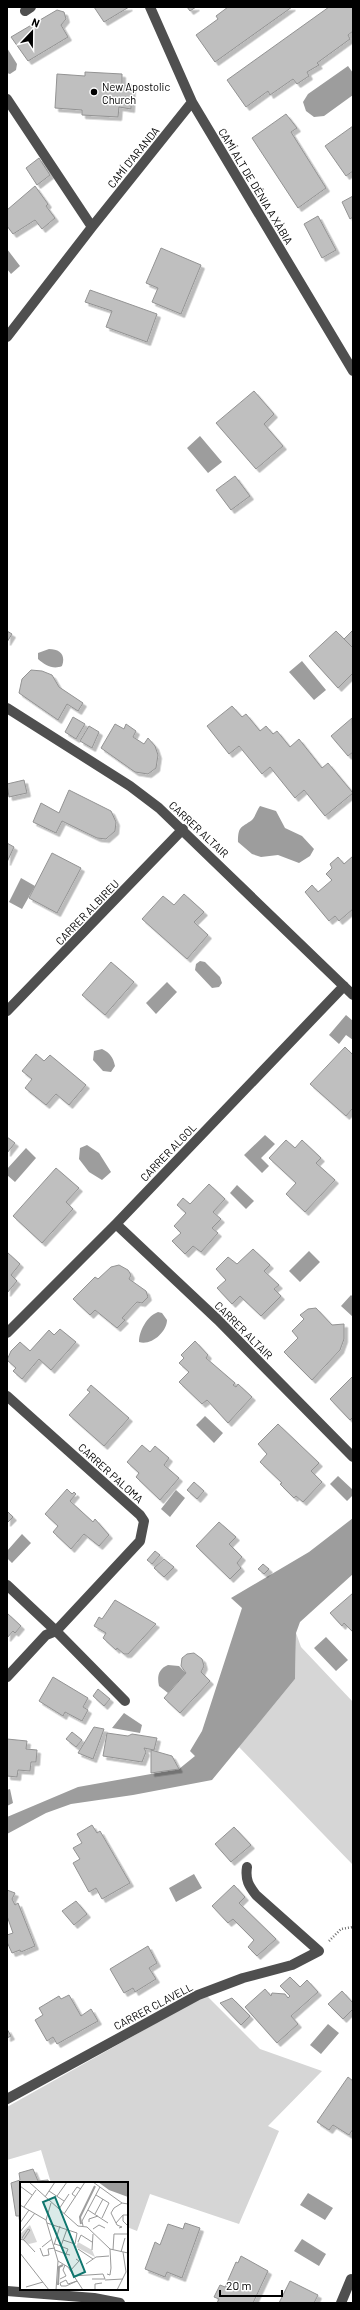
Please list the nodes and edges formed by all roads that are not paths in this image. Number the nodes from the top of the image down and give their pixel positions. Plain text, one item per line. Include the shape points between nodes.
1 (150, 7) edge
2 (7, 99) edge
3 (192, 102) junction
4 (92, 227) junction
5 (7, 337) edge
6 (351, 364) edge
7 (7, 708) edge
8 (183, 829) junction
9 (344, 986) junction
10 (353, 995) edge
11 (7, 1011) edge
12 (116, 1224) junction
13 (7, 1333) edge
14 (7, 1396) edge
15 (353, 1457) edge
16 (7, 1585) edge
17 (56, 1631) junction
18 (7, 1677) edge
19 (125, 1701) dead end
20 (247, 1867) dead end
21 (7, 2099) edge
22 (351, 2279) dead end
23 (7, 2291) edge
24 (120, 2303) edge
25 (341, 2303) edge

1 - 3 street, CAMÍ ALT DE DÉNIA A XÀBIA
2 - 4 street
3 - 4 street, CAMÍ D'ARANDA
3 - 6 street, CAMÍ ALT DE DÉNIA A XÀBIA
4 - 5 street, CAMÍ D'ARANDA
7 - 8 street, CARRER ALTAIR via 130,786
8 - 9 street, CARRER ALTAIR
8 - 11 street, CARRER ALBIREU
9 - 10 street, CARRER ALTAIR
9 - 12 street, CARRER ALGOL
12 - 13 street, CARRER ALGOL
12 - 15 street, CARRER ALTAIR via 218,1320
14 - 17 street, CARRER PALOMA via 144,1521 140,1541
16 - 17 street
17 - 18 street, CARRER PALOMA via 46,1634
17 - 19 street
20 - 21 street, CARRER CLAVELL via 248,1884 256,1895 319,1951 292,1965 242,1978 198,1995
22 - 25 street
23 - 24 street via 94,2298

